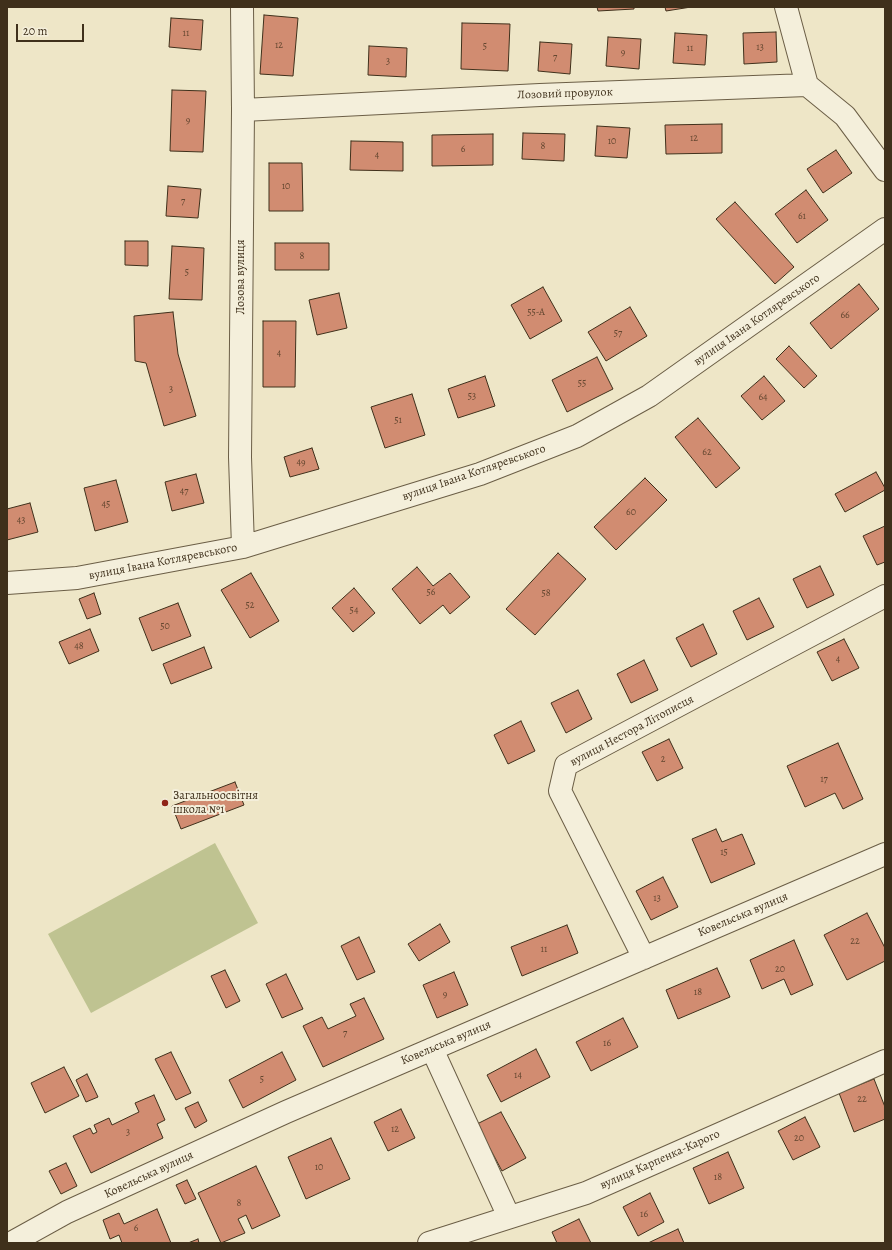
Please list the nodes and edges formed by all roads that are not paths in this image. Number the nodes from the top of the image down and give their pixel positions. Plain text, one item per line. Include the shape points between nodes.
1 (242, 7) edge
2 (786, 7) edge
3 (807, 85) junction
4 (243, 110) junction
5 (885, 170) edge
6 (885, 229) edge
7 (243, 547) junction
8 (7, 583) edge
9 (885, 596) edge
10 (885, 854) edge
11 (644, 958) junction
12 (432, 1049) junction
13 (885, 1061) edge
14 (509, 1217) junction
15 (11, 1243) edge
16 (429, 1243) edge

1 - 4 street, Лозова вулиця
2 - 3 street
3 - 4 street, Лозовий провулок
3 - 5 street via 845,116
4 - 7 street, Лозова вулиця via 240,457
6 - 7 street, вулиця Івана Котляревського via 649,396 577,436 480,474
7 - 8 street, вулиця Івана Котляревського via 78,578
9 - 11 street, вулиця Нестора Літописця via 566,765 560,792
10 - 11 street, Ковельська вулиця
11 - 12 street, Ковельська вулиця
12 - 14 street
12 - 15 street, Ковельська вулиця via 286,1112 67,1212
13 - 14 street, вулиця Карпенка-Карого via 586,1193
14 - 16 street, вулиця Карпенка-Карого

